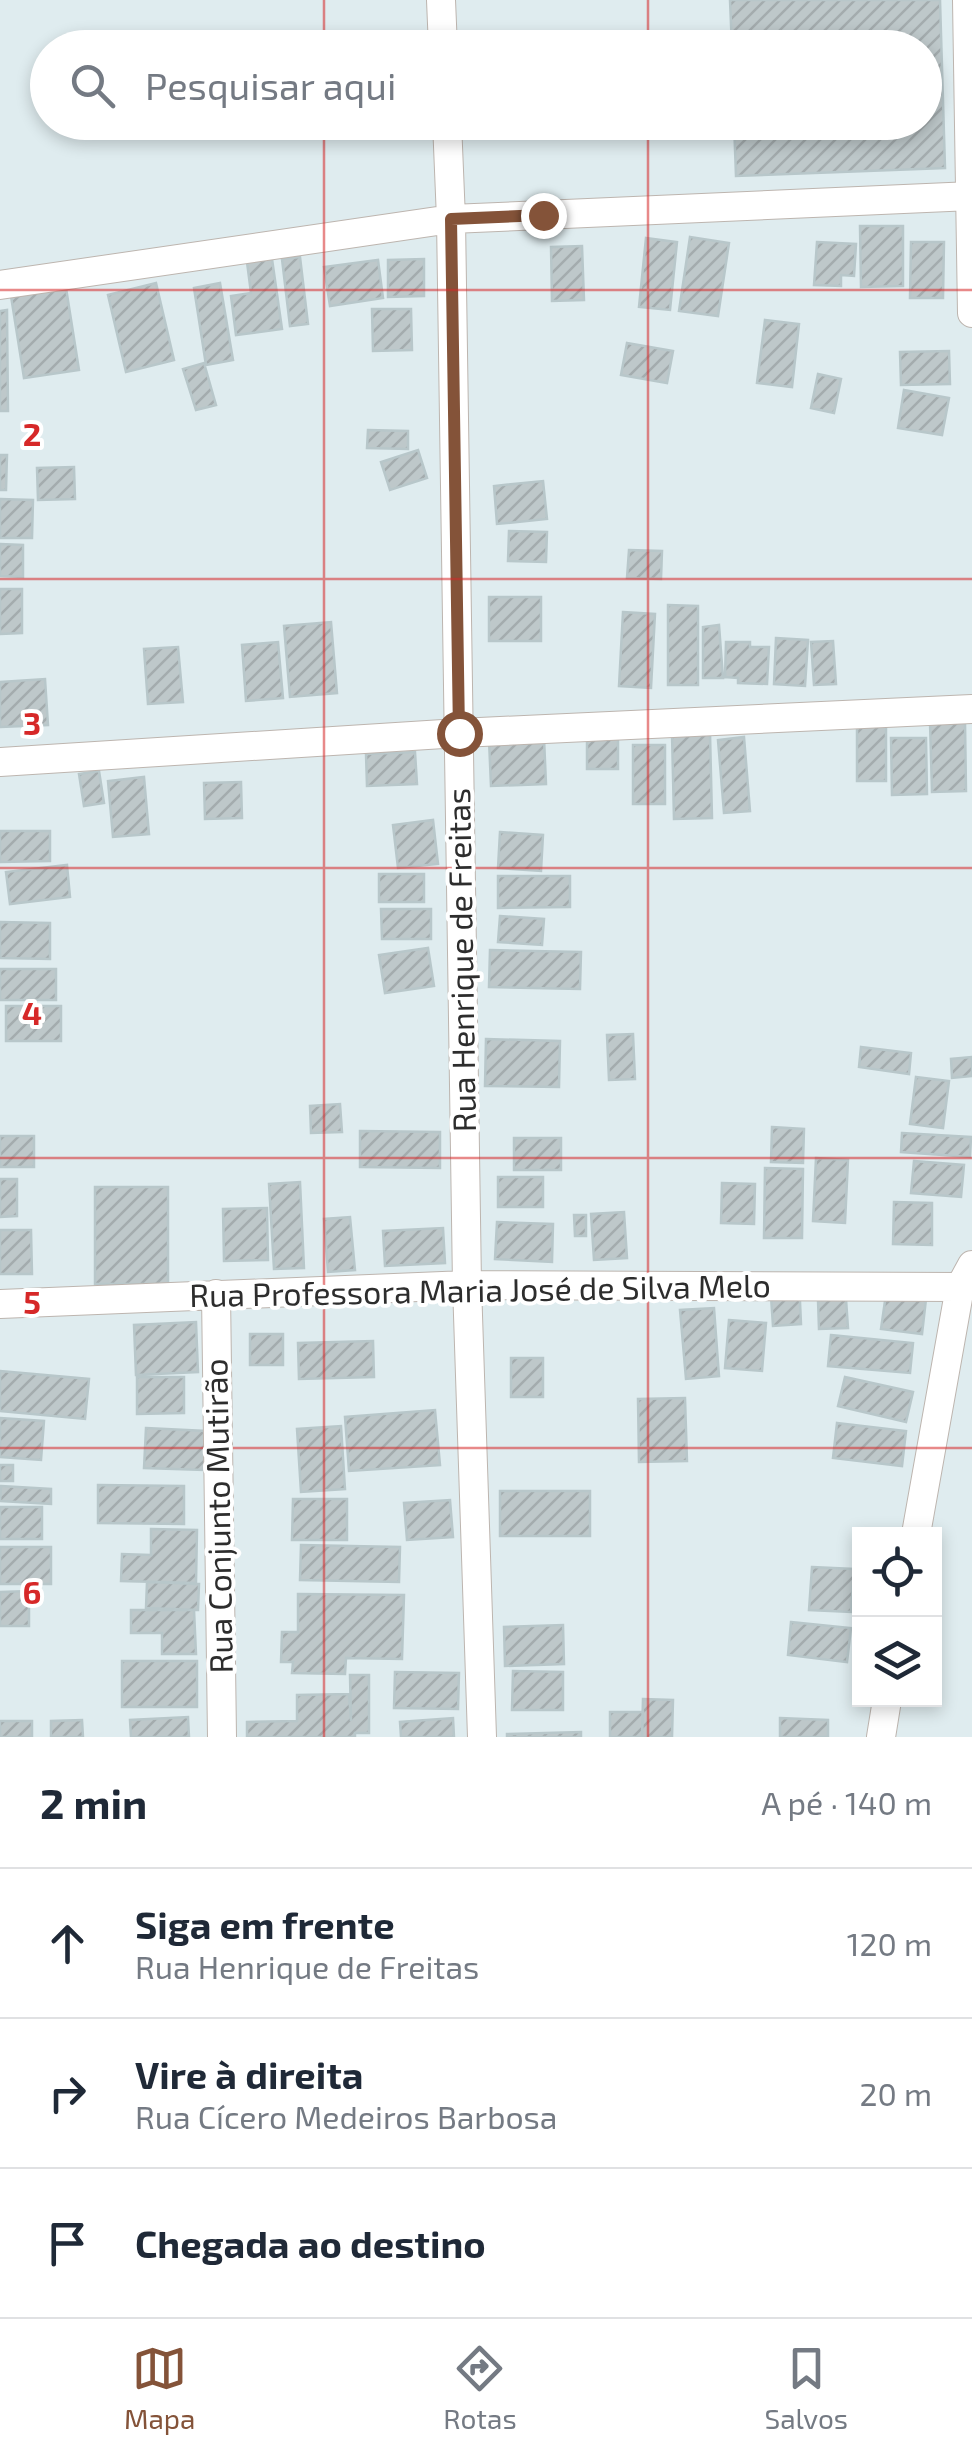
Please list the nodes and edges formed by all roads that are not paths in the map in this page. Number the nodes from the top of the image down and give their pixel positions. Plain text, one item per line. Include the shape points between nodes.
1 (441, 0) edge
2 (967, 0) edge
3 (442, 30) edge
4 (447, 140) edge
5 (970, 196) edge
6 (451, 219) junction
7 (0, 285) edge
8 (972, 313) edge
9 (972, 709) edge
10 (459, 733) junction
11 (0, 762) edge
12 (966, 1276) edge
13 (467, 1285) junction
14 (216, 1294) junction
15 (0, 1304) edge
16 (917, 1527) edge
17 (886, 1707) edge
18 (222, 1737) edge
19 (482, 1737) edge
20 (880, 1737) edge

1 - 3 street
2 - 5 street
4 - 6 street, Rua Henrique de Freitas
5 - 6 street
5 - 8 street
6 - 7 street
6 - 10 street, Rua Henrique de Freitas
9 - 10 street
10 - 11 street
10 - 13 street, Rua Henrique de Freitas
12 - 13 street, Rua Professora Maria José de Silva Melo
12 - 16 street
13 - 14 street, Rua Professora Maria José de Silva Melo
13 - 19 street, Rua Henrique de Freitas
14 - 15 street, Rua Professora Maria José de Silva Melo
14 - 18 street, Rua Conjunto Mutirão
17 - 20 street

